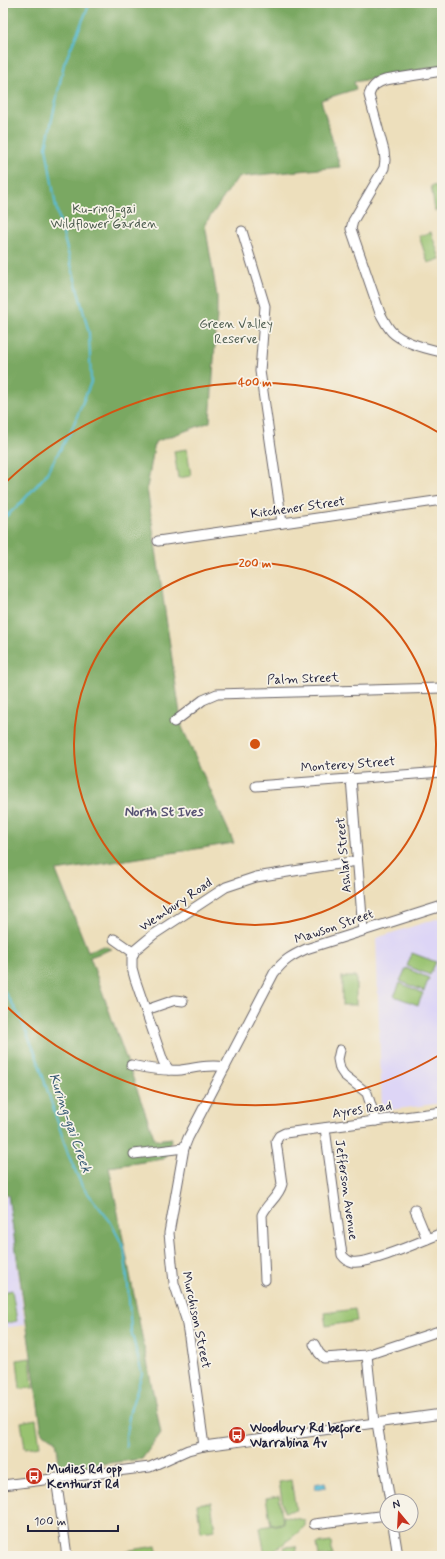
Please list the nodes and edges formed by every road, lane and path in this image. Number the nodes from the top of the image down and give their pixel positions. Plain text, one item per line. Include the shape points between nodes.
1 (442, 71) edge
2 (242, 231) dead end
3 (442, 352) edge
4 (442, 500) edge
5 (282, 523) junction
6 (158, 541) dead end
7 (442, 688) edge
8 (174, 722) dead end
9 (442, 772) edge
10 (351, 778) junction
11 (256, 786) dead end
12 (357, 861) junction
13 (442, 906) edge
14 (363, 930) junction
15 (114, 939) dead end
16 (134, 953) junction
17 (183, 1001) dead end
18 (146, 1010) junction
19 (340, 1050) dead end
20 (131, 1066) dead end
21 (224, 1067) junction
22 (169, 1070) junction
23 (442, 1112) edge
24 (376, 1121) junction
25 (325, 1128) junction
26 (184, 1148) junction
27 (134, 1154) dead end
28 (415, 1210) dead end
29 (442, 1233) edge
30 (427, 1239) junction
31 (265, 1280) dead end
32 (442, 1330) edge
33 (314, 1344) dead end
34 (367, 1355) junction
35 (442, 1414) edge
36 (376, 1423) junction
37 (204, 1446) junction
38 (56, 1478) junction
39 (3, 1486) edge
40 (389, 1493) edge
41 (379, 1516) edge
42 (314, 1524) dead end
43 (394, 1533) edge
44 (67, 1556) edge
45 (398, 1556) edge

1 - 3 street via 385,80 371,88 369,95 384,151 384,168 353,221 351,229 380,314 387,325 393,333 404,340
2 - 5 street via 265,306 260,371
4 - 5 street, Kitchener Street
5 - 6 street, Kitchener Street
7 - 8 street, Palm Street via 217,694 203,700
9 - 10 street, Monterey Street
10 - 11 street, Monterey Street
10 - 12 street, Ashlar Street
12 - 14 street, Ashlar Street
12 - 16 street, Wembury Road via 256,877 226,887 141,944
13 - 14 street, Mawson Street
14 - 21 street, Mawson Street via 306,949 283,962 274,973
15 - 16 street
16 - 18 street via 132,968
17 - 18 street via 175,1000
18 - 22 street via 163,1061
19 - 24 street via 340,1070 367,1092
20 - 22 street via 156,1071
21 - 22 street via 217,1065
21 - 26 street, Murchison Street
23 - 24 street, Ayres Road
24 - 25 street, Ayres Road
25 - 30 street, Jefferson Avenue via 342,1255 346,1260 351,1262 374,1259
25 - 31 street, Ayres Road via 285,1133 276,1141 282,1184 280,1191 262,1215
26 - 27 street
26 - 37 street, Murchison Street via 169,1233 174,1283 186,1319
28 - 30 street
29 - 30 street
32 - 34 street
33 - 34 street via 324,1358
34 - 36 street
35 - 36 street
36 - 37 street
36 - 40 street
37 - 38 street via 188,1450 150,1467
38 - 39 street
38 - 44 street
41 - 42 street
43 - 45 street

